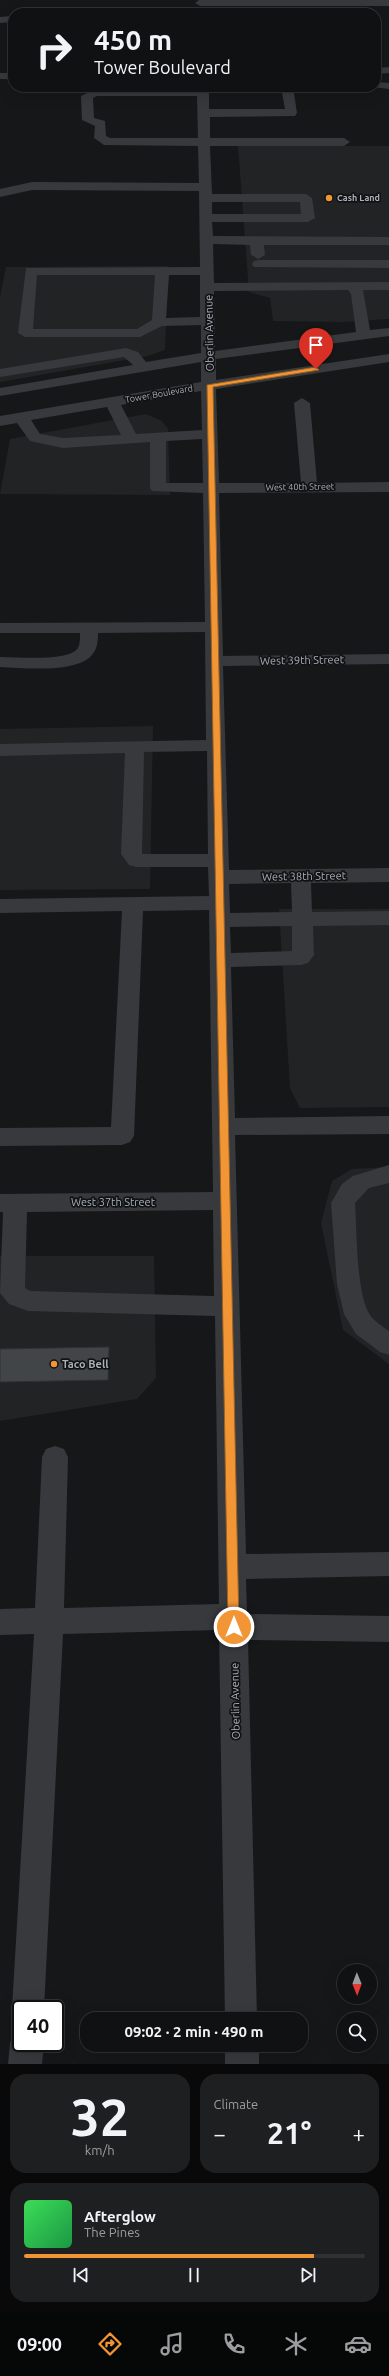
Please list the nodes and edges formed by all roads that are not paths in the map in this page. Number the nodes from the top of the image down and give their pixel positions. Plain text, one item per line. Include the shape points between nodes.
1 (277, 2) edge
2 (389, 3) edge
3 (200, 6) edge
4 (304, 8) edge
5 (340, 8) edge
6 (96, 92) edge
7 (203, 92) edge
8 (288, 92) edge
9 (203, 113) junction
10 (204, 142) junction
11 (344, 142) dead end
12 (0, 192) edge
13 (206, 192) junction
14 (206, 218) junction
15 (207, 240) junction
16 (255, 241) junction
17 (389, 241) edge
18 (258, 264) junction
19 (389, 264) edge
20 (162, 271) junction
21 (208, 271) junction
22 (260, 286) junction
23 (352, 286) junction
24 (389, 286) edge
25 (208, 287) junction
26 (208, 321) junction
27 (159, 322) junction
28 (389, 332) edge
29 (363, 335) junction
30 (209, 356) junction
31 (389, 358) edge
32 (142, 367) junction
33 (0, 373) edge
34 (210, 385) junction
35 (0, 392) edge
36 (112, 402) junction
37 (302, 403) dead end
38 (21, 417) junction
39 (0, 421) edge
40 (211, 434) junction
41 (158, 437) junction
42 (131, 439) junction
43 (309, 487) junction
44 (389, 487) edge
45 (212, 488) junction
46 (214, 627) junction
47 (0, 628) edge
48 (89, 628) junction
49 (389, 659) edge
50 (215, 661) junction
51 (0, 662) edge
52 (216, 745) junction
53 (135, 747) junction
54 (0, 750) edge
55 (219, 869) junction
56 (389, 875) edge
57 (301, 876) junction
58 (132, 904) junction
59 (0, 906) edge
60 (220, 912) junction
61 (303, 918) junction
62 (389, 918) edge
63 (221, 960) junction
64 (389, 1124) edge
65 (224, 1127) junction
66 (0, 1137) edge
67 (389, 1174) edge
68 (226, 1201) junction
69 (7, 1203) edge
70 (228, 1306) junction
71 (389, 1345) edge
72 (55, 1457) dead end
73 (389, 1564) edge
74 (232, 1567) junction
75 (49, 1621) junction
76 (0, 1622) edge
77 (234, 1622) junction
78 (389, 1629) edge
79 (28, 2000) edge
80 (241, 2012) edge
81 (26, 2052) edge
82 (242, 2052) edge
83 (25, 2064) edge
84 (242, 2064) edge

1 - 3 street
1 - 4 street
2 - 5 street
4 - 5 street
6 - 10 street via 87,96 88,120 101,124 100,138 108,142
7 - 9 street, Oberlin Avenue
8 - 9 street via 291,113
9 - 10 street, Oberlin Avenue
10 - 11 street
10 - 13 street, Oberlin Avenue
12 - 13 street via 32,186
13 - 14 street, Oberlin Avenue
13 - 14 street via 306,198 308,218
14 - 15 street, Oberlin Avenue
15 - 16 street
15 - 21 street, Oberlin Avenue
16 - 17 street
16 - 18 street
18 - 19 street
18 - 22 street
20 - 21 street
20 - 27 street
20 - 27 street via 31,271 25,333 140,333
21 - 25 street, Oberlin Avenue
22 - 23 street
22 - 25 street
23 - 24 street
23 - 29 street via 358,293
25 - 26 street, Oberlin Avenue
26 - 27 street
26 - 30 street, Oberlin Avenue
28 - 29 street
29 - 30 street
30 - 32 street
30 - 34 street, Oberlin Avenue
31 - 34 street, Tower Boulevard
32 - 33 street via 134,355 126,352
32 - 35 street
34 - 36 street, Tower Boulevard
34 - 40 street, Oberlin Avenue
36 - 38 street, Tower Boulevard
36 - 42 street
37 - 43 street
38 - 39 street, Tower Boulevard
38 - 42 street via 35,438 63,443
40 - 41 street
40 - 45 street, Oberlin Avenue
41 - 42 street
41 - 45 street, West 40th Street via 158,488
43 - 44 street, West 40th Street
43 - 45 street, West 40th Street
45 - 46 street, Oberlin Avenue
46 - 48 street
46 - 50 street, Oberlin Avenue
47 - 48 street
48 - 51 street via 87,649 81,656 56,661
49 - 50 street, West 39th Street
50 - 52 street, Oberlin Avenue
52 - 53 street
52 - 55 street, Oberlin Avenue
53 - 54 street
53 - 55 street, West 38th Street via 132,854 136,860
55 - 57 street, West 38th Street
55 - 60 street, Oberlin Avenue
56 - 57 street, West 38th Street
57 - 61 street
58 - 59 street
58 - 60 street
58 - 66 street via 122,1136
60 - 61 street
60 - 63 street, Oberlin Avenue
61 - 62 street
61 - 63 street via 301,958
63 - 65 street, Oberlin Avenue
64 - 65 street
65 - 68 street, Oberlin Avenue
67 - 71 street via 374,1176 360,1182 348,1192 343,1203 351,1298 363,1324
68 - 69 street, West 37th Street
68 - 70 street, Oberlin Avenue
69 - 70 street via 12,1292 18,1297 28,1301
70 - 74 street, Oberlin Avenue
72 - 75 street
73 - 74 street
74 - 77 street, Oberlin Avenue
75 - 76 street
75 - 77 street
75 - 79 street
77 - 78 street
77 - 80 street, Oberlin Avenue
81 - 83 street
82 - 84 street

